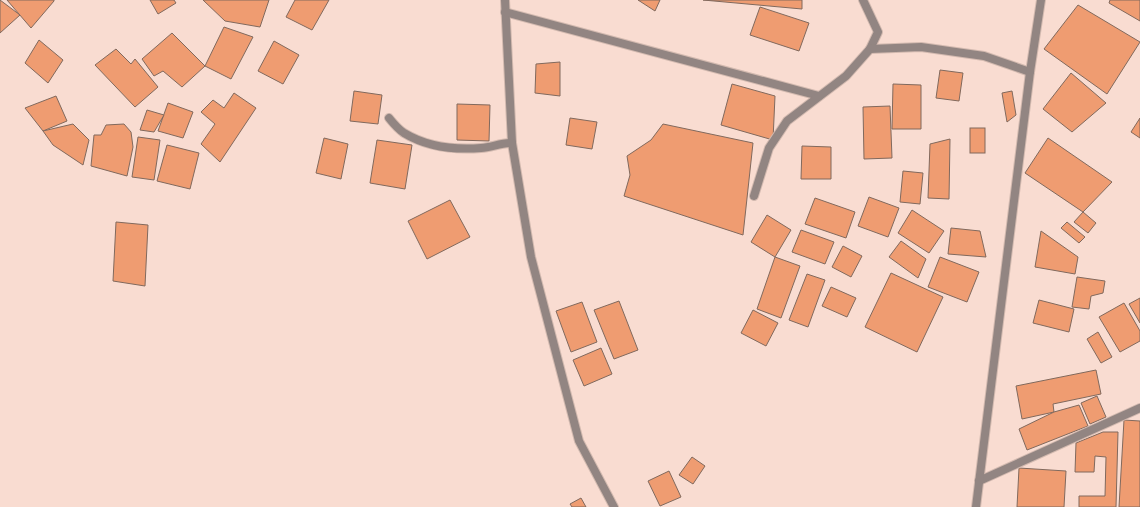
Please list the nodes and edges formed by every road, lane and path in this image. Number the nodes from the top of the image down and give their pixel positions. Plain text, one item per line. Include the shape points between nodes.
1 (504, 0) edge
2 (863, 0) edge
3 (1041, 0) edge
4 (505, 12) junction
5 (870, 49) junction
6 (1030, 72) junction
7 (819, 96) junction
8 (389, 118) dead end
9 (512, 143) junction
10 (754, 196) dead end
11 (1140, 408) edge
12 (980, 481) junction
13 (614, 507) edge
14 (976, 507) edge

1 - 4 street
2 - 5 street via 878,32
3 - 6 street
4 - 7 street
4 - 9 street
5 - 6 street via 921,47 984,56
5 - 7 street via 846,76
6 - 12 street
7 - 10 street via 787,120 773,140
8 - 9 street via 403,132 441,147 483,148
9 - 13 street via 531,258 579,441
11 - 12 street
12 - 14 street

